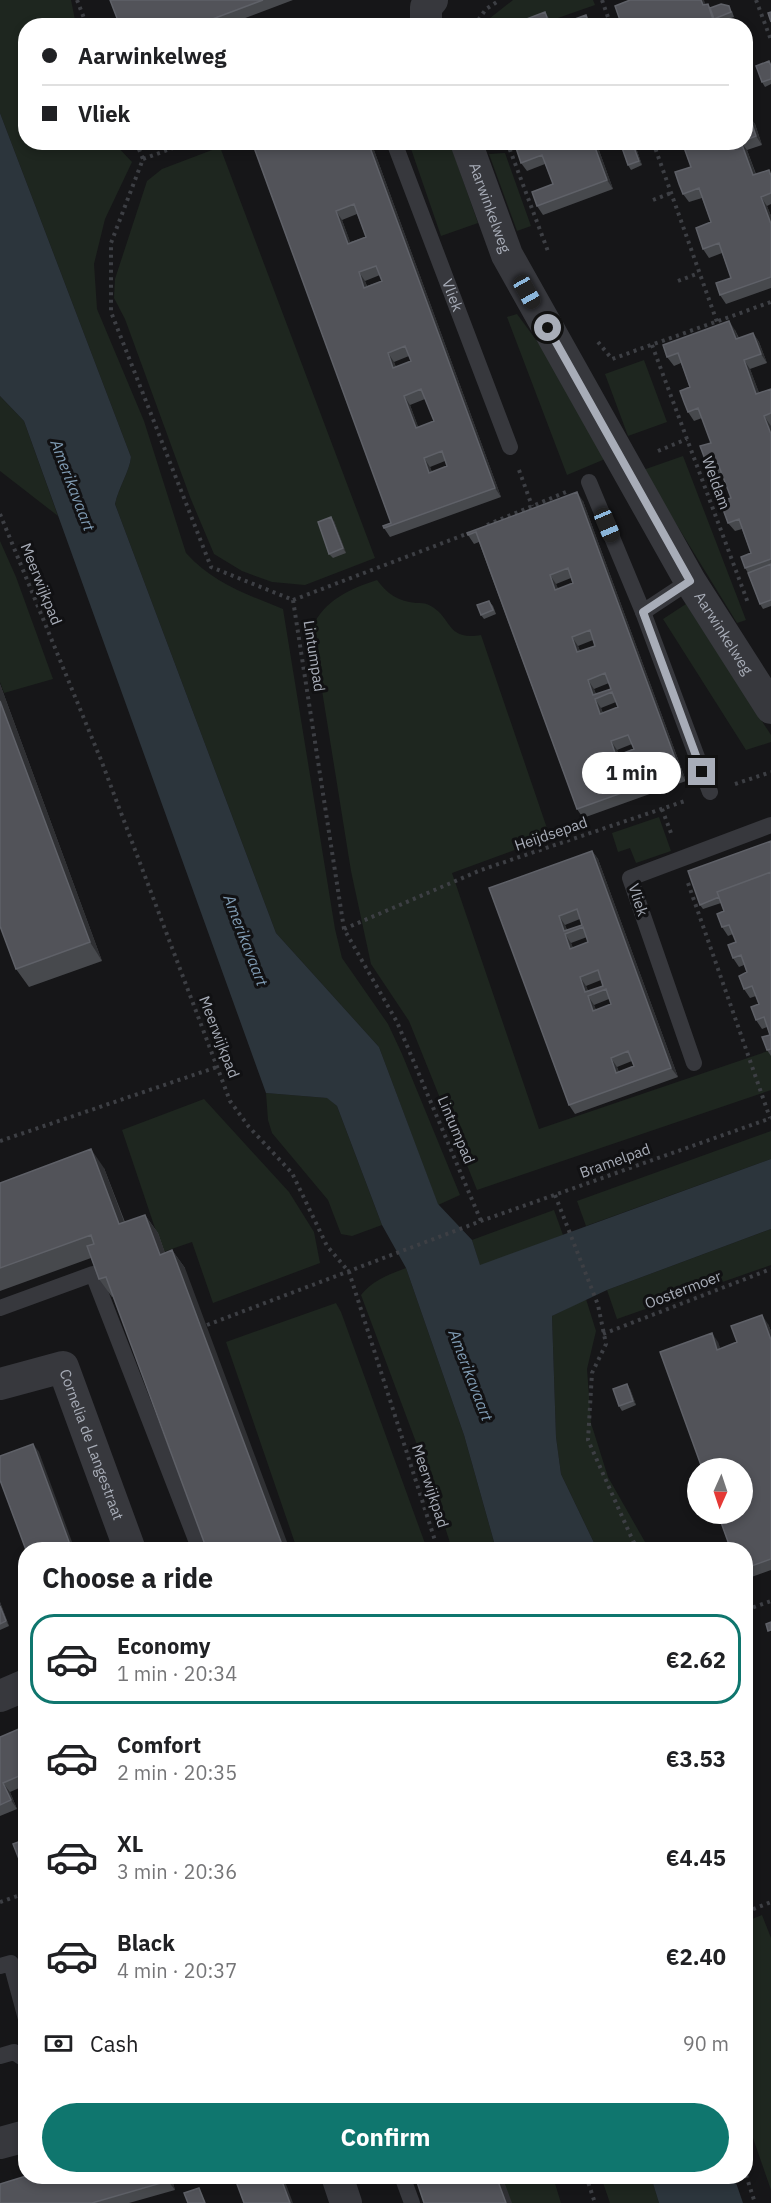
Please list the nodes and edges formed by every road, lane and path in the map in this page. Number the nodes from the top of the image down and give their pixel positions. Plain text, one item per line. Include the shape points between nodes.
1 (77, 0) edge
2 (432, 0) edge
3 (500, 0) edge
4 (602, 0) edge
5 (756, 0) edge
6 (84, 18) edge
7 (426, 18) edge
8 (480, 18) edge
9 (608, 18) edge
10 (771, 40) edge
11 (139, 150) edge
12 (167, 150) edge
13 (397, 150) edge
14 (469, 150) edge
15 (510, 150) edge
16 (656, 150) edge
17 (143, 159) junction
18 (671, 193) junction
19 (652, 200) dead end
20 (551, 259) dead end
21 (699, 273) junction
22 (678, 282) dead end
23 (771, 302) edge
24 (717, 322) junction
25 (592, 334) dead end
26 (652, 345) junction
27 (510, 447) joint
28 (589, 482) joint
29 (532, 506) junction
30 (0, 514) edge
31 (483, 527) edge
32 (473, 531) edge
33 (690, 581) junction
34 (293, 600) junction
35 (749, 607) dead end
36 (643, 612) junction
37 (771, 708) edge
38 (771, 772) edge
39 (710, 792) junction
40 (662, 809) junction
41 (771, 825) edge
42 (680, 859) junction
43 (344, 929) junction
44 (694, 1063) dead end
45 (217, 1067) junction
46 (770, 1118) edge
47 (0, 1141) edge
48 (555, 1195) junction
49 (481, 1221) junction
50 (771, 1269) edge
51 (349, 1272) junction
52 (0, 1308) edge
53 (207, 1325) dead end
54 (603, 1334) junction
55 (0, 1384) edge
56 (127, 1542) edge
57 (198, 1542) edge
58 (435, 1542) edge
59 (634, 1542) edge
60 (771, 1601) edge
61 (753, 1607) edge
62 (18, 1688) edge
63 (0, 1696) edge
64 (18, 1896) edge
65 (0, 1902) edge
66 (771, 1902) edge
67 (753, 1909) edge
68 (0, 1966) edge
69 (18, 1989) edge
70 (18, 2055) edge
71 (0, 2056) edge
72 (18, 2138) edge
73 (0, 2143) edge
74 (340, 2184) edge
75 (405, 2184) edge
76 (589, 2184) edge
77 (749, 2184) edge
78 (346, 2203) edge
79 (412, 2203) edge
80 (595, 2203) edge
81 (755, 2203) edge

1 - 6 path
2 - 7 street via 426,7
3 - 8 path
4 - 9 path
5 - 10 path
11 - 17 path
12 - 17 path
13 - 27 lane, Vliek
14 - 33 street, Aarwinkelweg via 507,255
15 - 20 path
16 - 18 path
17 - 34 path via 111,243 111,312 211,567
18 - 19 path
18 - 21 path
21 - 22 path
21 - 24 path
23 - 24 path
24 - 26 path
25 - 26 path via 612,359
26 - 35 path, Weldam
27 - 29 path
28 - 29 path
28 - 36 lane
29 - 31 path
30 - 45 path, Meerwijkpad via 101,760
32 - 34 path
33 - 36 lane
33 - 37 street, Aarwinkelweg
34 - 43 path, Lintumpad
36 - 39 lane
38 - 39 path, Heijdsepad
39 - 40 path, Heijdsepad
40 - 42 path
40 - 43 path, Heijdsepad via 481,870
41 - 42 lane, Vliek
42 - 44 lane, Vliek via 630,878
42 - 46 path
43 - 49 path, Lintumpad via 397,1022
45 - 47 path
45 - 51 path, Meerwijkpad via 238,1114 292,1173 327,1246
46 - 48 path, Bramelpad
48 - 49 path, Bramelpad
48 - 54 path via 598,1305
49 - 51 path, Bramelpad
50 - 54 path, Oostermoer
51 - 53 path
51 - 58 path, Meerwijkpad
52 - 57 lane via 93,1274
54 - 59 path via 606,1344 592,1373 588,1440
55 - 56 street, Cornelia de Langestraat via 63,1367
60 - 61 path
62 - 63 street
64 - 65 path
66 - 67 path
68 - 69 lane via 11,1963
70 - 71 lane
72 - 73 street
74 - 78 street
75 - 79 lane
76 - 80 path
77 - 81 path

